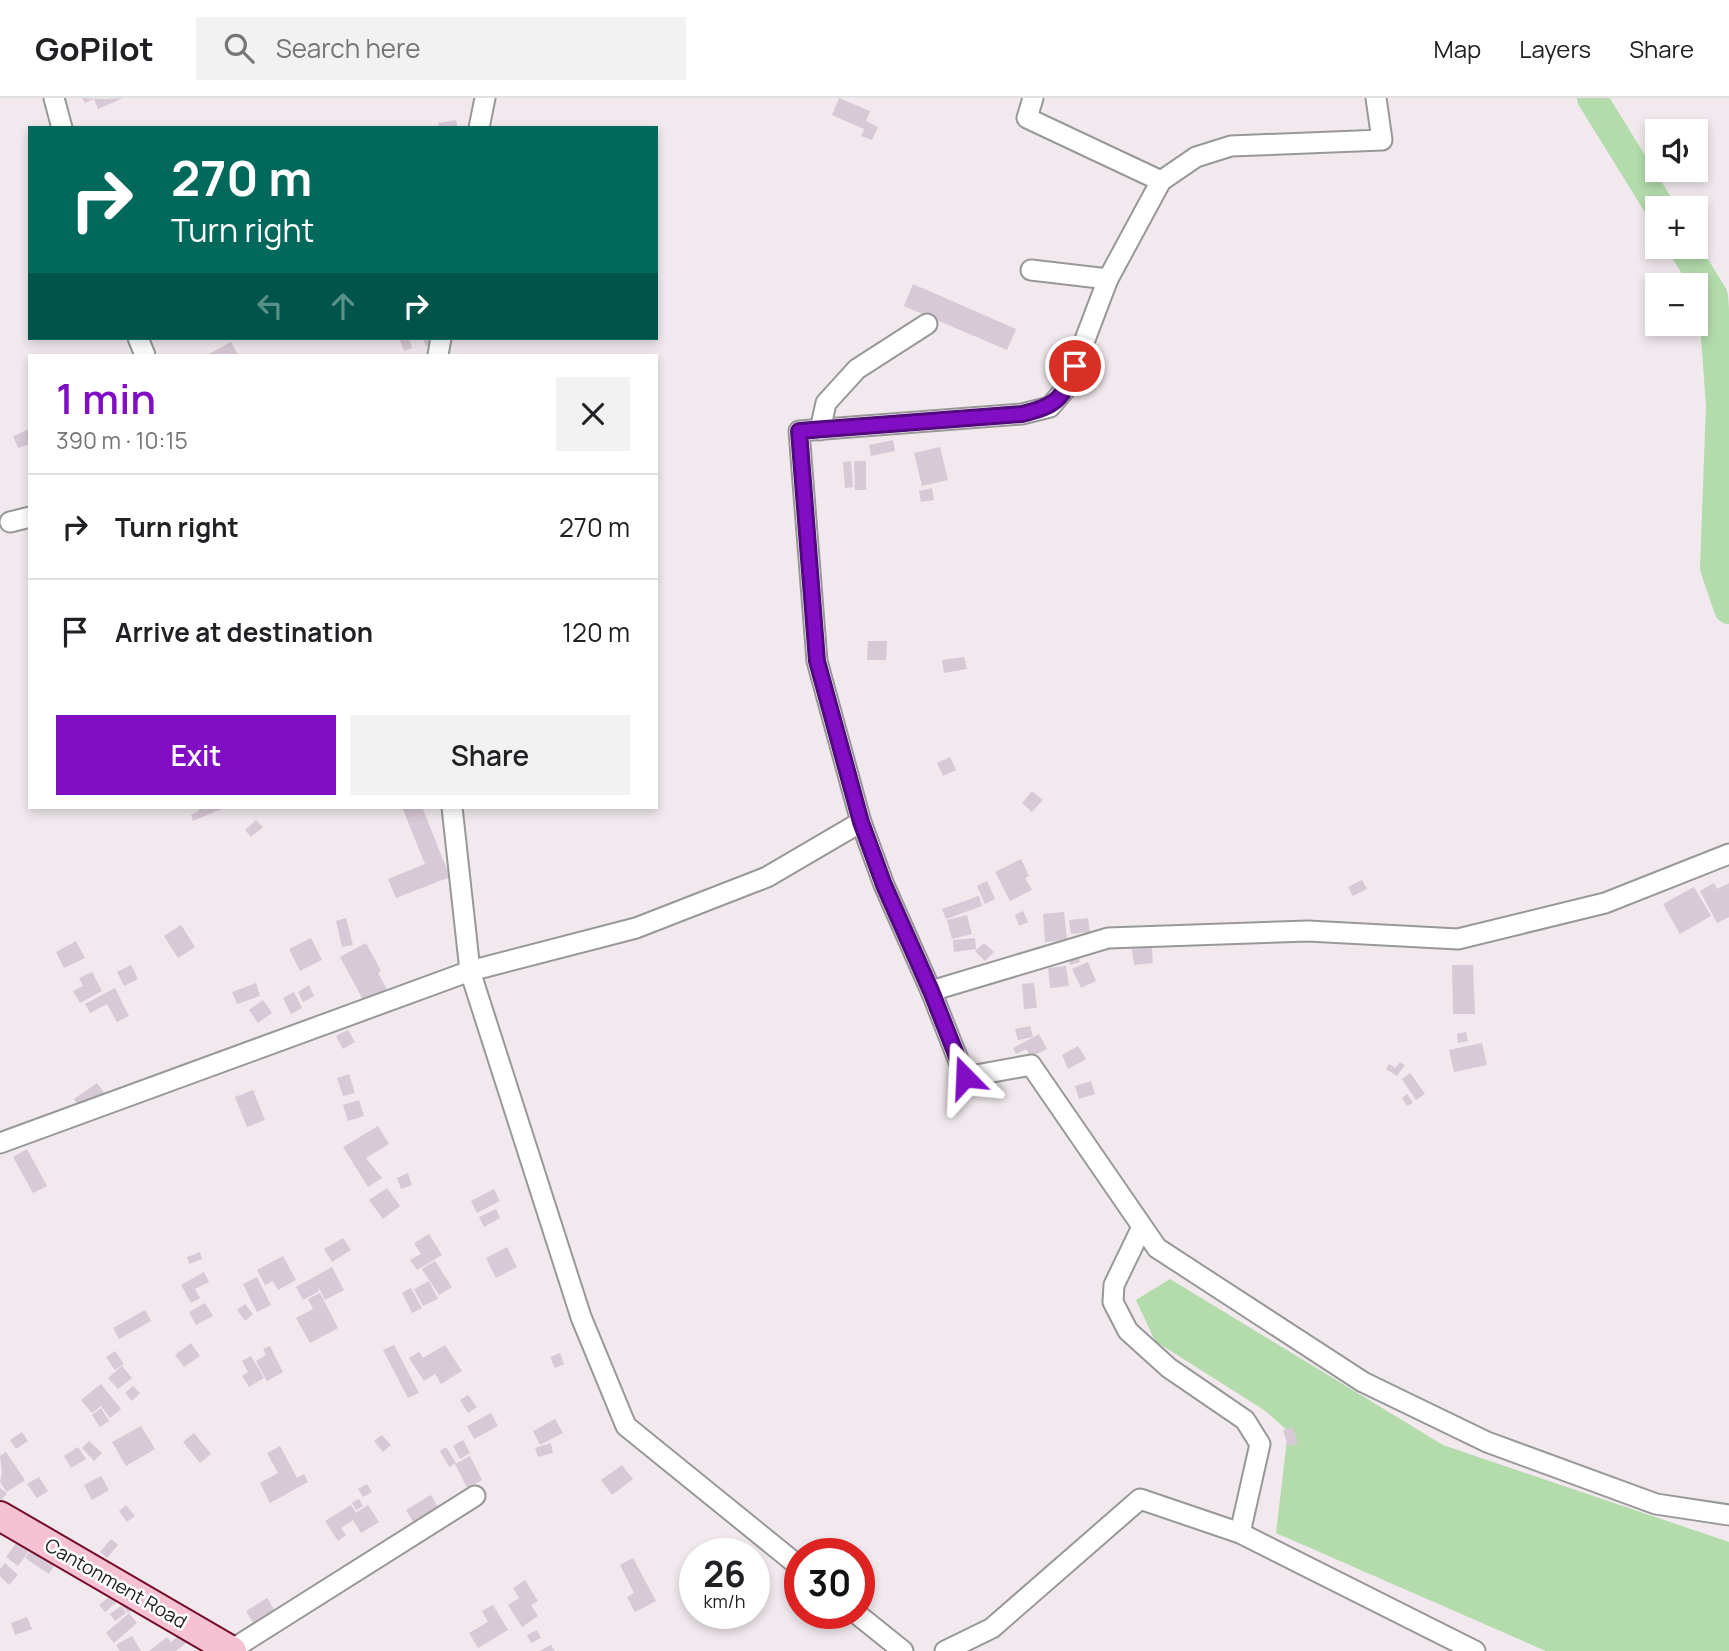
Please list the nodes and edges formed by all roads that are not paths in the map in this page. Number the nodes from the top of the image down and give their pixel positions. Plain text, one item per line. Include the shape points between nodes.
1 (54, 98) edge
2 (485, 98) edge
3 (1033, 98) edge
4 (1376, 98) edge
5 (61, 126) edge
6 (479, 126) edge
7 (1161, 181) junction
8 (1031, 270) dead end
9 (1108, 279) junction
10 (927, 324) dead end
11 (820, 429) junction
12 (28, 518) edge
13 (10, 522) dead end
14 (452, 809) edge
15 (861, 822) junction
16 (1729, 855) edge
17 (470, 971) junction
18 (931, 991) junction
19 (0, 1143) edge
20 (1142, 1227) junction
21 (475, 1496) dead end
22 (1729, 1515) edge
23 (0, 1516) edge
24 (1240, 1533) junction
25 (784, 1554) edge
26 (875, 1628) edge
27 (232, 1651) edge
28 (903, 1651) edge
29 (945, 1651) edge
30 (1475, 1651) edge

1 - 5 street
2 - 6 street
3 - 7 street via 1027,118
4 - 7 street via 1382,140 1231,146 1196,157
7 - 9 street
8 - 9 street
9 - 11 street via 1067,387 1050,407 1022,414
10 - 11 street via 857,369 826,403
11 - 15 street via 799,431 817,661
12 - 13 street
14 - 17 street
15 - 17 street via 767,877 648,923
15 - 18 street
16 - 18 street via 1605,903 1458,939 1308,931 1108,938
17 - 19 street
17 - 25 street via 582,1317 626,1426
18 - 20 street via 965,1077 1031,1065
20 - 22 street via 1157,1248 1363,1382 1487,1442 1656,1504
20 - 24 street via 1114,1285 1113,1302 1128,1331 1169,1368 1245,1420 1260,1444
21 - 27 street
23 - 27 street, Cantonment Road
24 - 29 street via 1140,1499 992,1628
24 - 30 street
26 - 28 street

